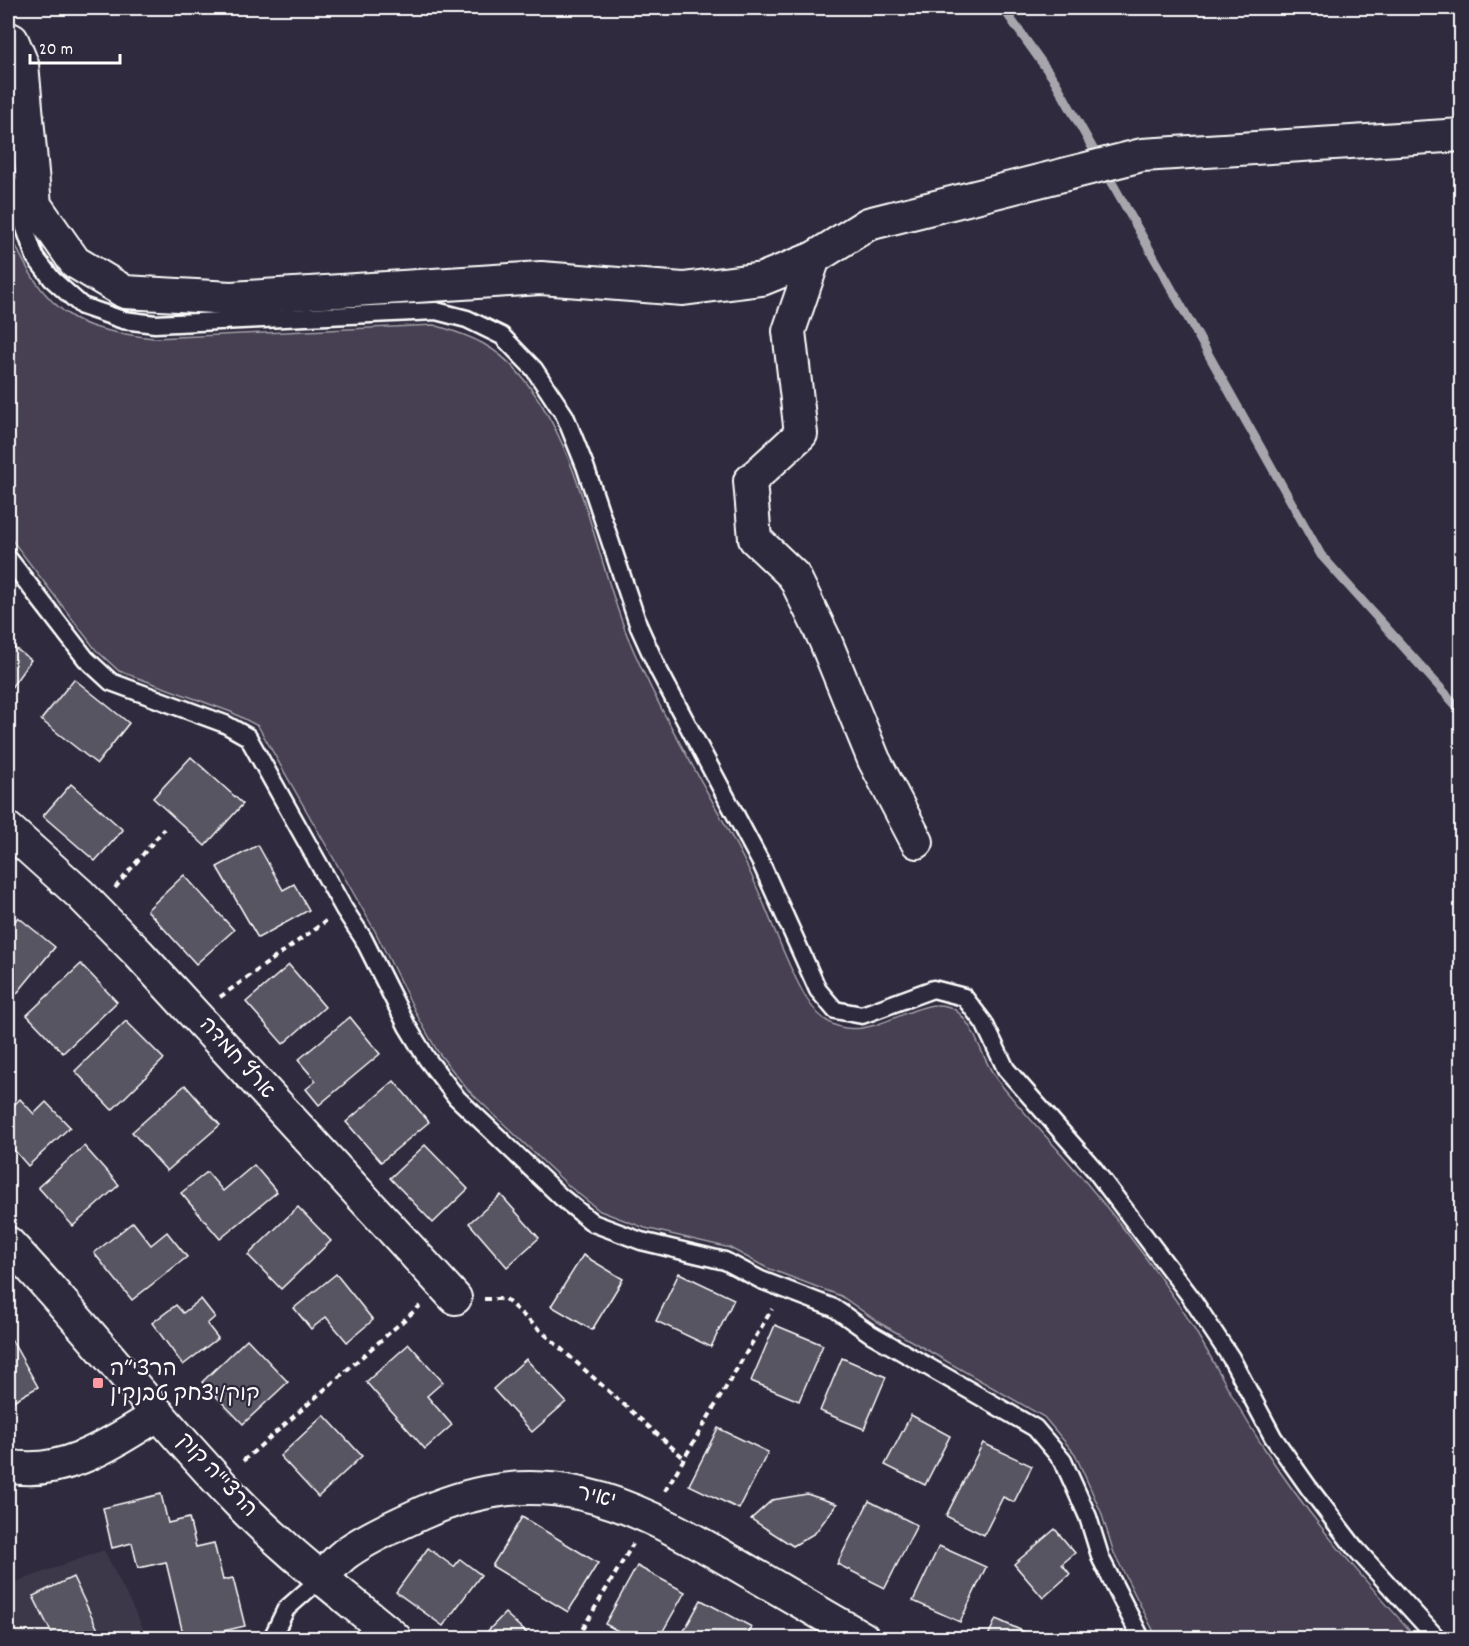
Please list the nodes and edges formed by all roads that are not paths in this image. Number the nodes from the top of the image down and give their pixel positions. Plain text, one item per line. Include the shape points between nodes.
1 (8, 38) edge
2 (1461, 135) edge
3 (8, 178) edge
4 (814, 258) junction
5 (8, 558) edge
6 (8, 829) edge
7 (917, 842) dead end
8 (8, 1243) edge
9 (449, 1292) road end
10 (159, 1414) junction
11 (8, 1466) edge
12 (320, 1579) junction
13 (272, 1638) edge
14 (395, 1638) edge
15 (863, 1638) edge
16 (1141, 1638) edge
17 (1437, 1638) edge

1 - 4 street via 22,64 35,205 75,262 125,292 231,298 542,278 682,289 762,279
2 - 4 street via 1142,155 868,224
3 - 17 lane via 35,257 52,279 82,306 123,320 154,324 436,311 467,319 502,336 518,352 565,416 639,627 761,863 818,990 835,1010 862,1015 933,989 964,997 984,1023 1006,1069 1094,1169 1190,1296 1231,1358 1273,1437 1309,1488 1355,1548
4 - 7 street via 789,331 801,434 750,481 755,539 794,576 874,760
5 - 16 lane via 86,659 111,682 225,724 248,737 427,1059 457,1098 593,1223 641,1241 725,1261 761,1280 834,1308 871,1334 1035,1428 1063,1461 1088,1517 1101,1559
6 - 9 street, ארץ חמדה via 96,910
8 - 10 street, הרצי"ה קוק
10 - 11 street via 95,1452 64,1463 34,1468
10 - 12 street, הרצי"ה קוק via 237,1501
12 - 13 lane via 286,1609
12 - 14 street, הרצי"ה קוק
12 - 15 street, יאיר via 347,1552 448,1502 498,1490 547,1488 596,1496 668,1524

